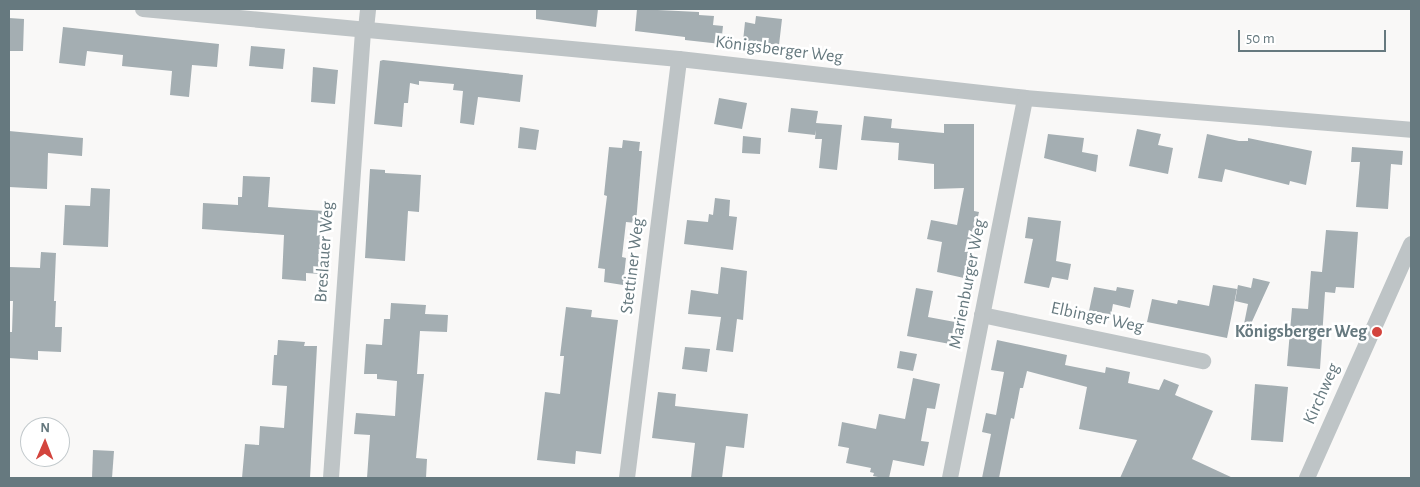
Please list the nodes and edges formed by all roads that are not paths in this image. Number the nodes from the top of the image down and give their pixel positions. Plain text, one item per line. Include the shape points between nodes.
1 (143, 9) edge
2 (368, 9) edge
3 (364, 29) junction
4 (679, 59) junction
5 (1025, 98) junction
6 (1411, 130) edge
7 (1411, 244) edge
8 (982, 315) junction
9 (1203, 360) dead end
10 (331, 478) edge
11 (627, 478) edge
12 (950, 478) edge
13 (1307, 478) edge

1 - 3 street, Königsberger Weg
2 - 3 street, Breslauer Weg
3 - 4 street, Königsberger Weg
3 - 10 street, Breslauer Weg
4 - 5 street, Königsberger Weg
4 - 11 street, Stettiner Weg
5 - 6 street, Königsberger Weg
5 - 8 street, Marienburger Weg
7 - 13 street, Kirchweg
8 - 9 street, Elbinger Weg
8 - 12 street, Marienburger Weg

